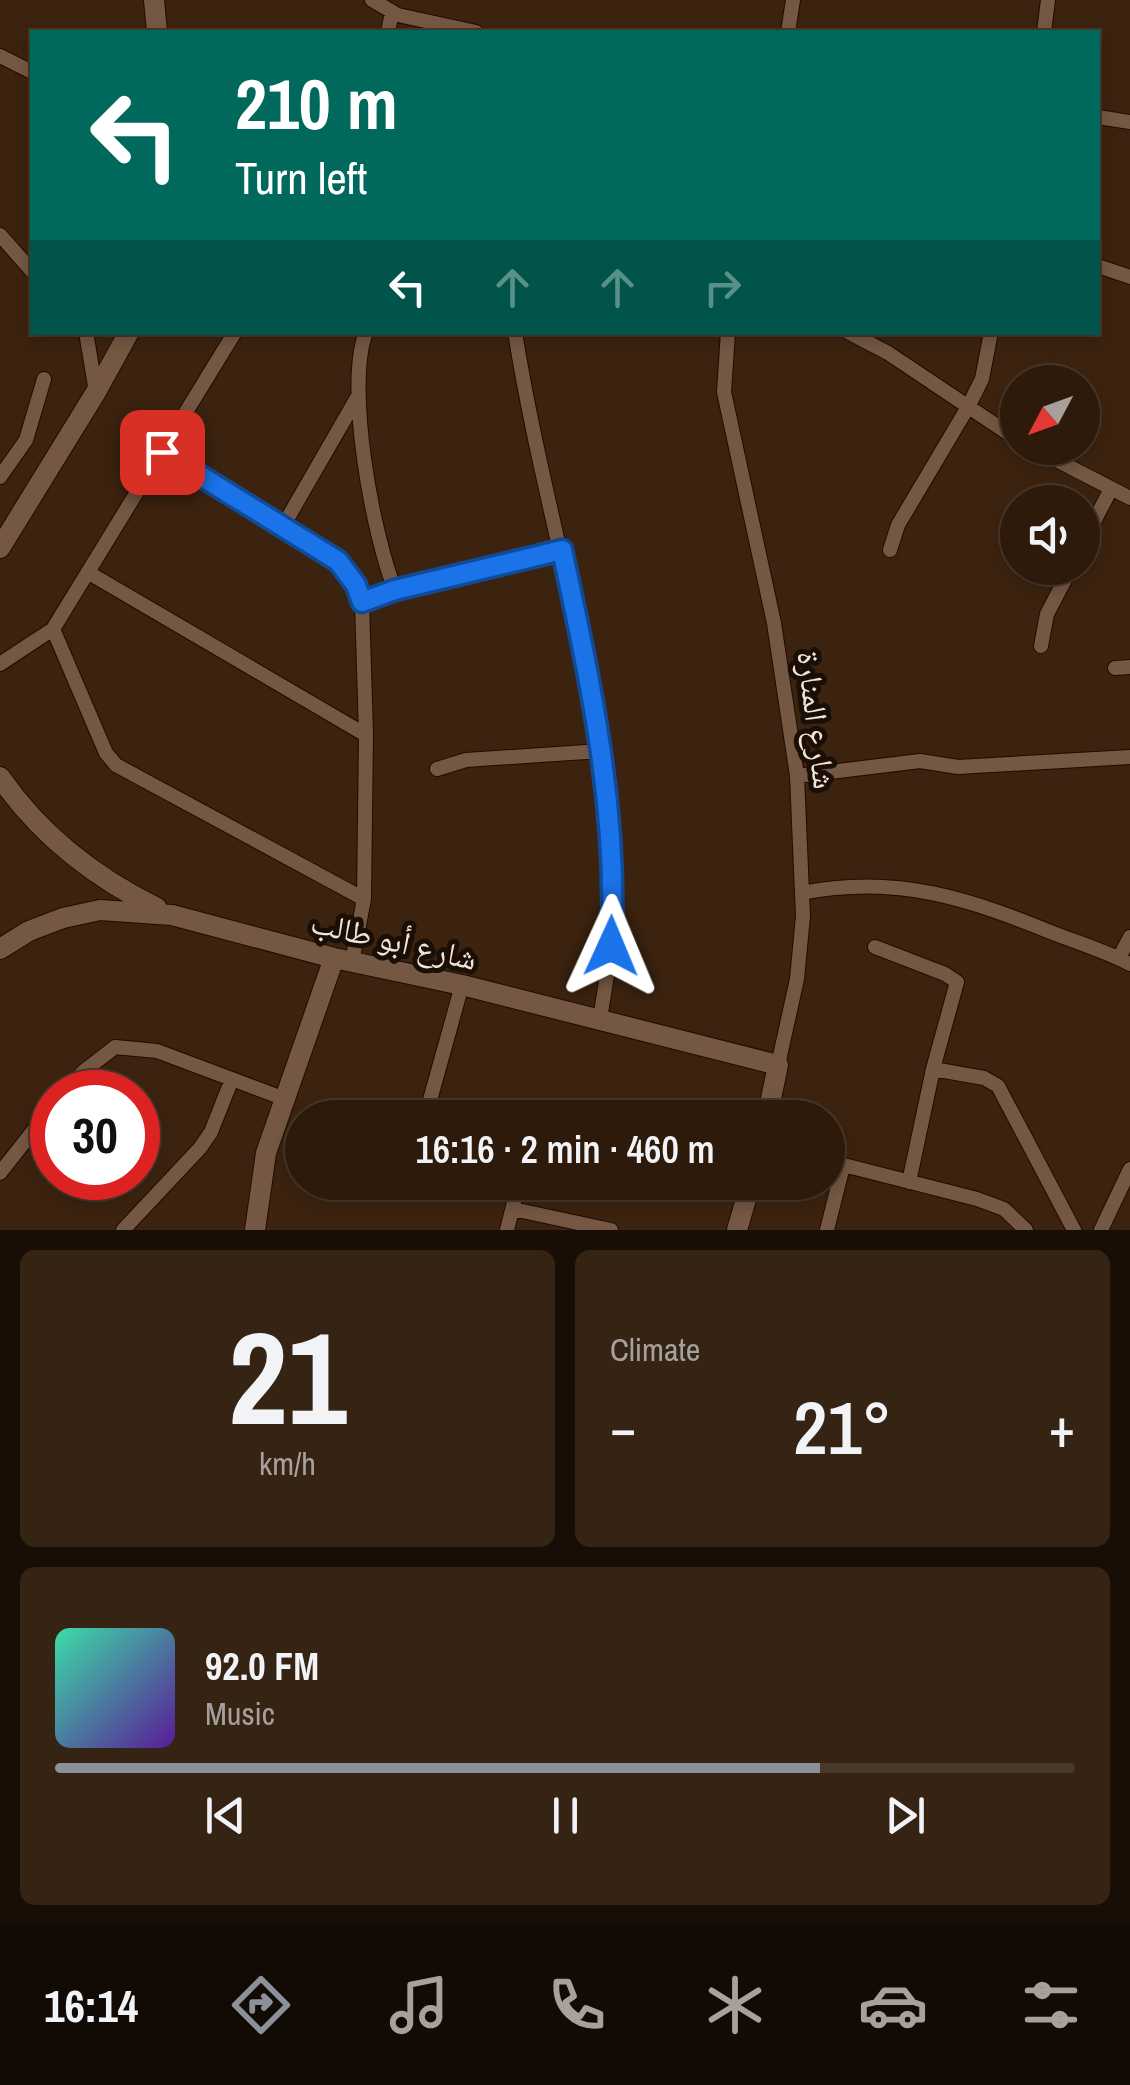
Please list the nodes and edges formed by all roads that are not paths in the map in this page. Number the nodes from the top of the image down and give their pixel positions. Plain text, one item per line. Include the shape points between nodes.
1 (154, 0) edge
2 (372, 0) edge
3 (792, 0) edge
4 (1048, 0) edge
5 (392, 12) junction
6 (157, 30) edge
7 (388, 30) edge
8 (468, 30) edge
9 (788, 30) edge
10 (1044, 30) edge
11 (0, 56) edge
12 (30, 71) edge
13 (1100, 117) edge
14 (1130, 122) edge
15 (0, 235) edge
16 (1100, 267) edge
17 (30, 269) edge
18 (1130, 278) edge
19 (86, 335) edge
20 (127, 335) edge
21 (233, 335) edge
22 (365, 335) edge
23 (516, 335) edge
24 (728, 335) edge
25 (854, 335) edge
26 (990, 335) edge
27 (44, 379) dead end
28 (96, 392) junction
29 (358, 396) junction
30 (968, 408) junction
31 (1000, 428) edge
32 (162, 452) junction
33 (1066, 465) edge
34 (0, 477) edge
35 (1111, 488) junction
36 (1130, 498) edge
37 (1100, 509) edge
38 (282, 528) junction
39 (0, 548) edge
40 (562, 550) junction
41 (890, 550) dead end
42 (89, 573) junction
43 (1062, 585) edge
44 (395, 590) junction
45 (362, 602) junction
46 (53, 628) junction
47 (1041, 646) dead end
48 (0, 664) edge
49 (366, 735) junction
50 (601, 750) junction
51 (1130, 756) edge
52 (438, 769) dead end
53 (797, 776) junction
54 (0, 777) edge
55 (802, 892) junction
56 (364, 899) junction
57 (172, 915) junction
58 (1130, 937) edge
59 (875, 947) dead end
60 (0, 949) edge
61 (343, 960) junction
62 (1125, 961) edge
63 (462, 985) junction
64 (600, 1019) junction
65 (778, 1065) junction
66 (933, 1069) junction
67 (85, 1070) edge
68 (232, 1079) junction
69 (285, 1099) junction
70 (429, 1100) edge
71 (771, 1100) edge
72 (30, 1134) edge
73 (845, 1166) edge
74 (1130, 1169) edge
75 (0, 1173) edge
76 (910, 1182) junction
77 (515, 1200) edge
78 (745, 1200) edge
79 (834, 1200) edge
80 (513, 1209) junction
81 (124, 1230) edge
82 (256, 1230) edge
83 (507, 1230) edge
84 (611, 1230) edge
85 (737, 1230) edge
86 (826, 1230) edge
87 (1026, 1230) edge
88 (1074, 1230) edge
89 (1101, 1230) edge

1 - 6 street
2 - 5 street
3 - 9 street
4 - 10 street
5 - 7 street
5 - 8 street
11 - 12 street
13 - 14 street
15 - 17 street
16 - 18 street
19 - 28 street
20 - 28 street
21 - 32 street
22 - 29 street
23 - 40 street
24 - 53 street, شارع المنارة via 724,392 774,623
25 - 30 street
26 - 30 street
27 - 34 street via 26,440
28 - 39 street
29 - 38 street
29 - 44 street via 380,553
30 - 31 street
30 - 41 street via 898,525
32 - 38 street
32 - 42 street
33 - 35 street
35 - 36 street
35 - 37 street
38 - 45 street via 338,561
40 - 44 street
40 - 50 street
42 - 46 street
42 - 49 street
43 - 47 street
44 - 45 street
45 - 49 street
46 - 48 street
46 - 56 street via 116,765
49 - 56 street
50 - 52 street via 466,760
50 - 64 street via 612,922
51 - 53 street via 958,768 920,761
53 - 55 street, شارع المنارة
54 - 57 street via 45,832 84,865
55 - 62 street via 852,885 920,890 1028,922
55 - 65 street, شارع المنارة via 798,979
56 - 61 street
57 - 60 street, شارع أبو طالب via 100,910 46,924
57 - 61 street, شارع أبو طالب
58 - 62 street
59 - 66 street via 957,982
61 - 63 street, شارع أبو طالب
61 - 69 street
63 - 64 street, شارع أبو طالب
63 - 70 street
64 - 65 street, شارع أبو طالب
65 - 71 street, شارع المنارة
66 - 76 street
66 - 88 street via 998,1086
67 - 68 street via 115,1047 156,1052
68 - 69 street
68 - 81 street via 200,1148
69 - 82 street via 266,1153
72 - 75 street
73 - 76 street
74 - 89 street
76 - 87 street via 1004,1209
77 - 80 street
78 - 85 street
79 - 86 street
80 - 83 street
80 - 84 street

